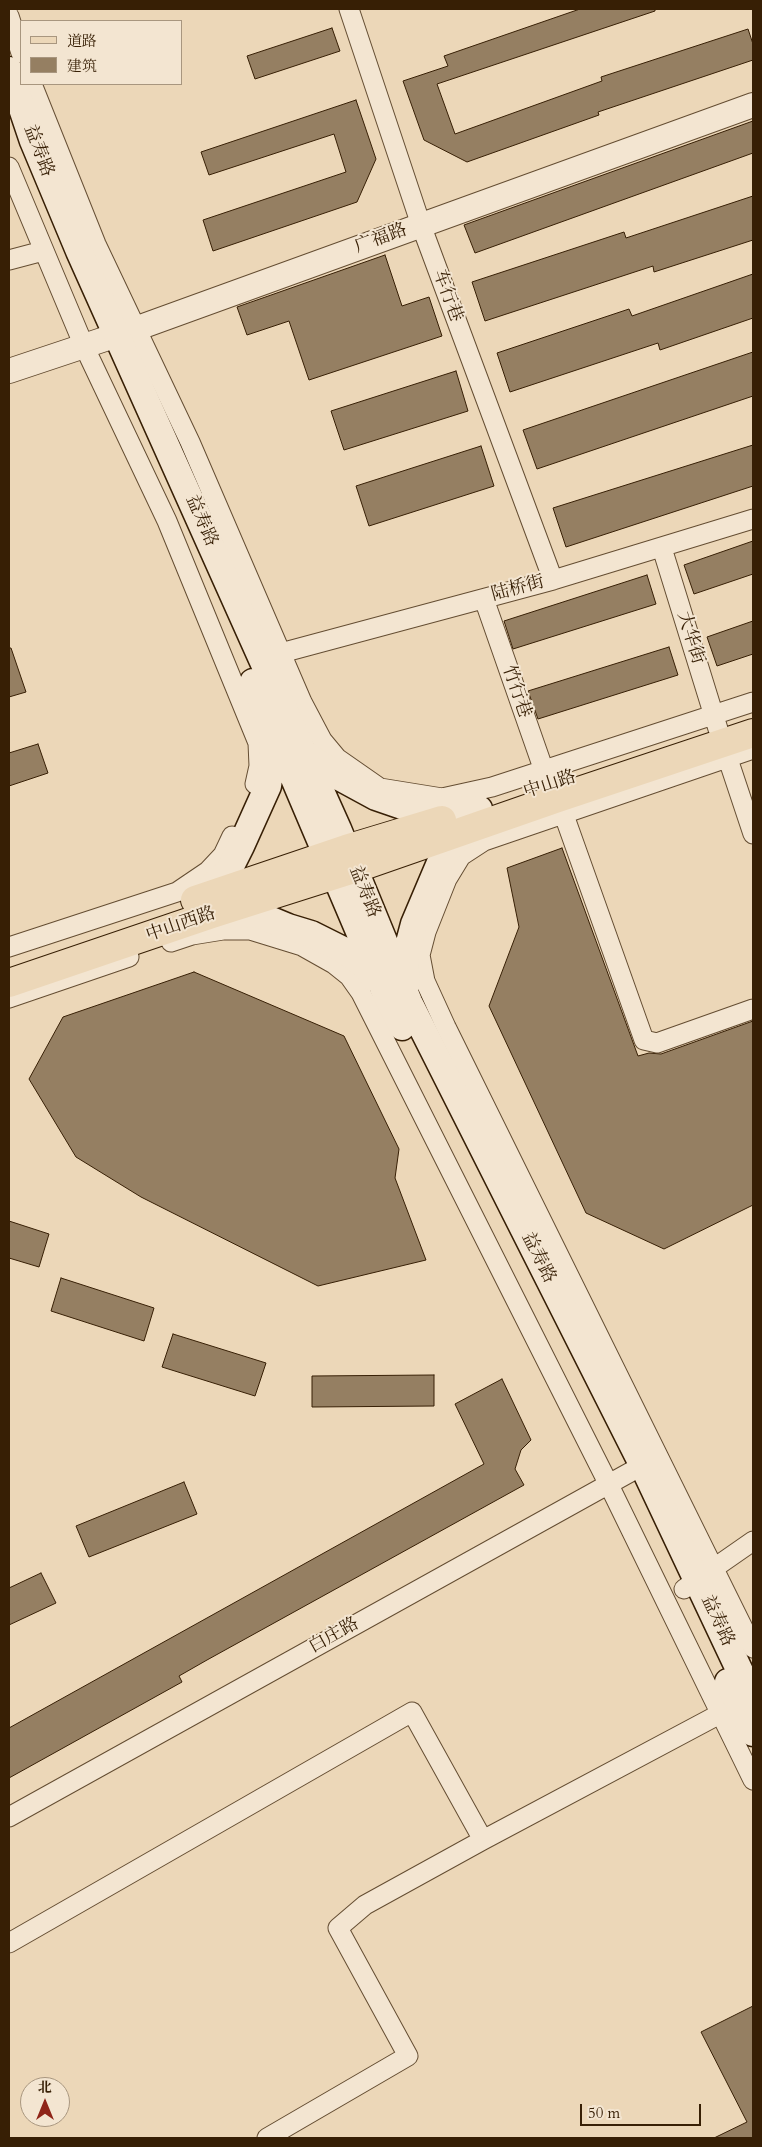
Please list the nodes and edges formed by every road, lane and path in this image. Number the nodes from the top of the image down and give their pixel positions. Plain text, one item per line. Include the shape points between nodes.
1 (349, 9) edge
2 (9, 16) edge
3 (20, 50) edge
4 (9, 70) edge
5 (32, 85) edge
6 (753, 105) edge
7 (9, 118) edge
8 (9, 167) edge
9 (421, 225) junction
10 (43, 251) junction
11 (9, 260) edge
12 (109, 337) junction
13 (9, 371) edge
14 (753, 519) edge
15 (662, 548) junction
16 (553, 580) junction
17 (484, 599) junction
18 (281, 652) junction
19 (753, 702) edge
20 (753, 717) edge
21 (273, 729) junction
22 (753, 733) edge
23 (721, 736) junction
24 (753, 749) edge
25 (304, 753) junction
26 (554, 791) junction
27 (478, 818) junction
28 (753, 834) edge
29 (340, 862) junction
30 (205, 906) junction
31 (9, 947) edge
32 (9, 963) edge
33 (9, 983) edge
34 (9, 998) edge
35 (397, 998) junction
36 (753, 1009) edge
37 (634, 1469) junction
38 (753, 1542) edge
39 (699, 1580) junction
40 (753, 1648) edge
41 (741, 1703) edge
42 (753, 1733) edge
43 (753, 1780) edge
44 (9, 1817) edge
45 (482, 1840) junction
46 (9, 1943) edge
47 (267, 2138) edge

1 - 9 street, 车行巷
2 - 3 street
4 - 12 main road, 益寿路
5 - 12 street via 96,244
6 - 9 street, 广福路
7 - 12 main road, 益寿路 via 40,201
8 - 10 street
9 - 12 street, 广福路
9 - 16 street, 车行巷
10 - 11 street
10 - 12 street
12 - 13 street, 广福路
12 - 18 street via 190,442
12 - 21 main road, 益寿路
12 - 25 main road, 益寿路 via 207,533
12 - 31 street via 167,521 258,742 259,766 255,788 224,855 208,871 177,892
14 - 15 street, 陆桥街
15 - 16 street, 陆桥街
15 - 23 street, 大华街
16 - 17 street, 陆桥街
17 - 18 street, 陆桥街
17 - 26 street, 竹行巷
18 - 26 street via 322,740 337,758 380,788 442,798 492,787
19 - 23 street
20 - 23 main road, 中山路
21 - 29 main road, 益寿路
21 - 30 main road via 268,786 229,870
22 - 23 main road, 中山路
23 - 24 street
23 - 26 main road, 中山路
23 - 28 street, 大华街
25 - 27 main road via 376,797 408,808
25 - 29 main road, 益寿路
26 - 27 main road, 中山路
26 - 36 street, 竹行巷 via 644,1040 656,1043
26 - 37 street via 461,856 447,880 420,955 425,981
27 - 29 main road, 中山路
27 - 35 main road via 453,842 439,865 414,924
29 - 30 main road, 中山西路
29 - 35 main road, 益寿路
30 - 32 main road, 中山西路
30 - 33 main road, 中山西路
30 - 35 main road via 259,915 311,934 365,966
34 - 37 street via 192,935 224,930 250,930 278,938 302,946 334,964 349,976 361,993
35 - 37 main road, 益寿路
37 - 39 main road, 益寿路
37 - 39 street
37 - 41 street
37 - 44 street, 白庄路
38 - 39 street
39 - 40 street
39 - 41 main road, 益寿路
41 - 42 main road, 益寿路
41 - 43 street
41 - 45 street
45 - 46 street via 412,1712
45 - 47 street via 366,1905 338,1928 408,2056

